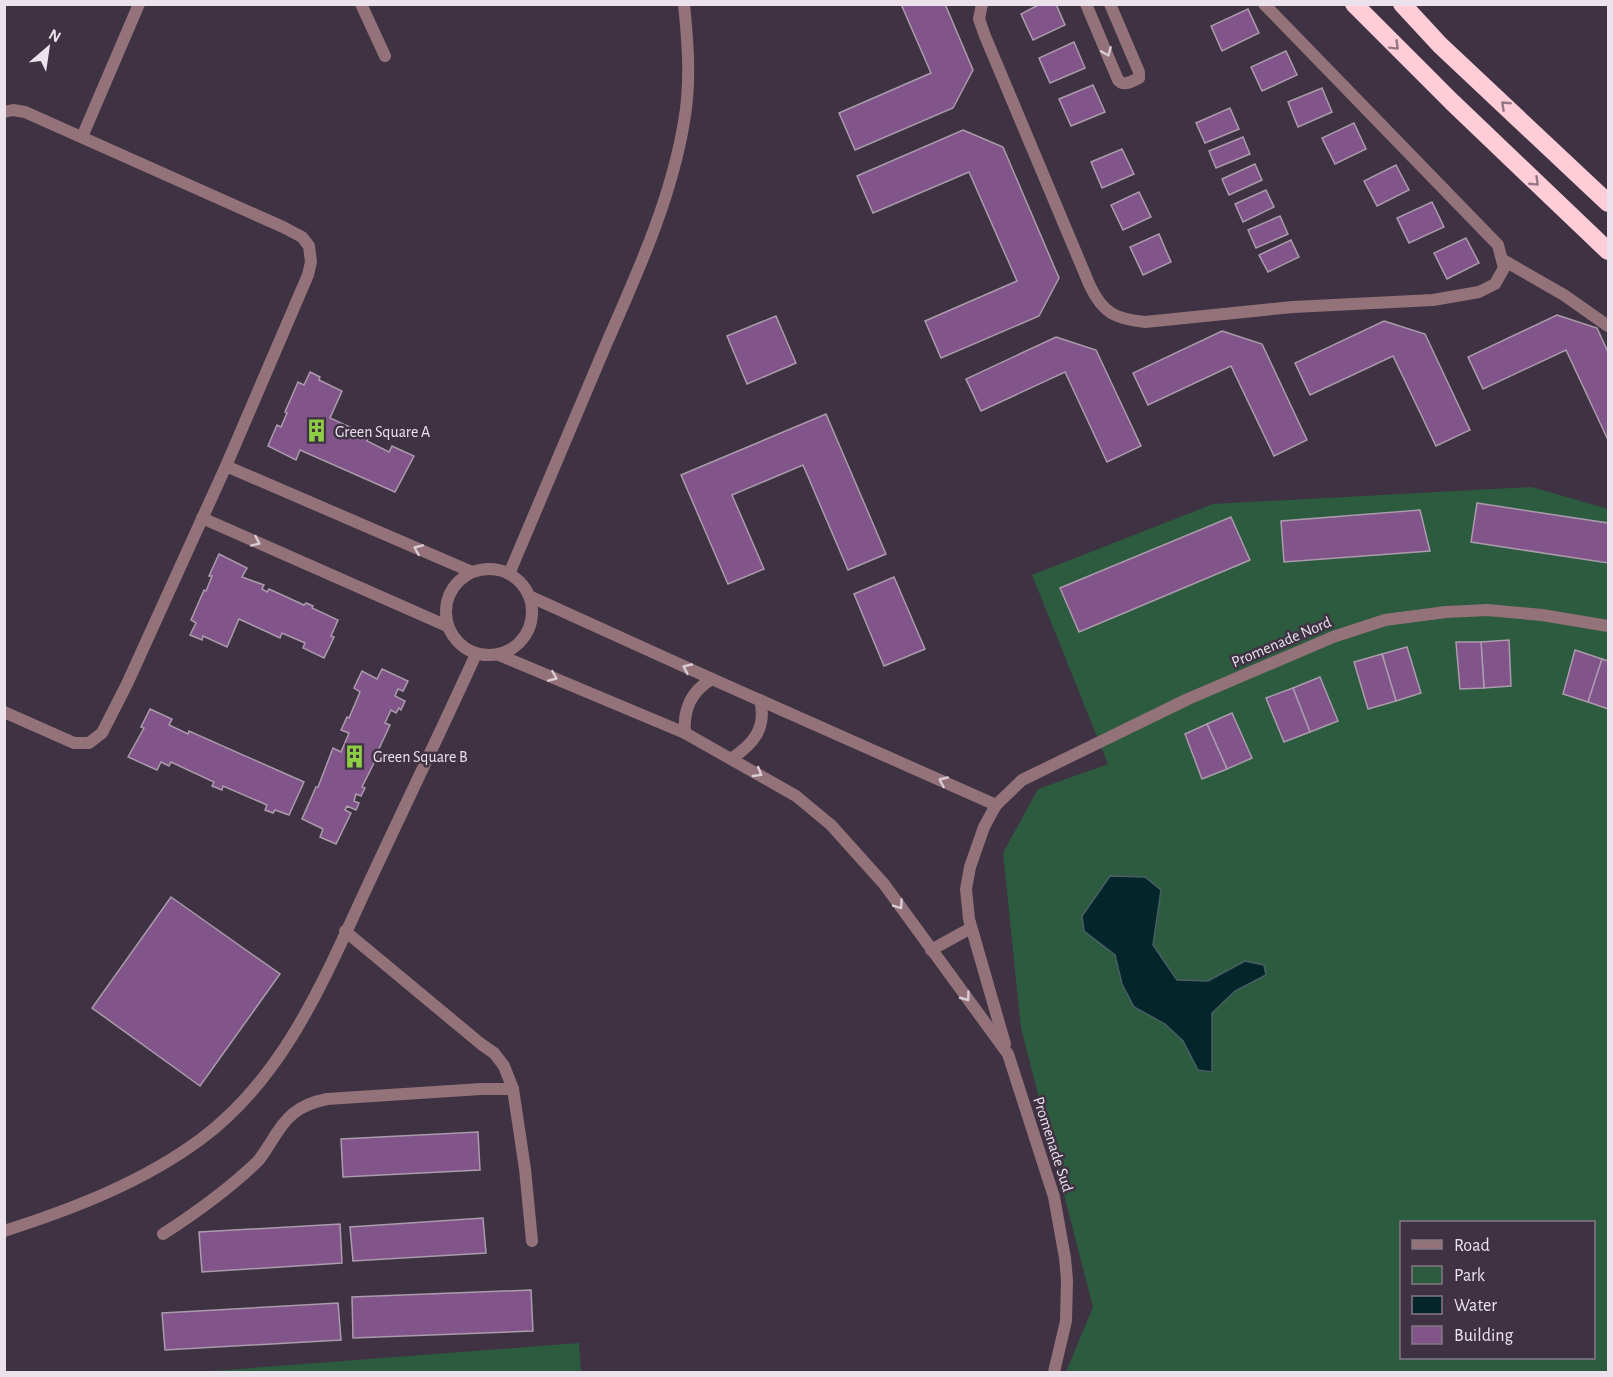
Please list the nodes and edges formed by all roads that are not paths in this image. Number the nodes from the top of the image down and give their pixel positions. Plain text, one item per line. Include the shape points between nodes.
1 (140, 4) edge
2 (361, 4) edge
3 (684, 4) edge
4 (982, 4) edge
5 (1086, 4) edge
6 (1110, 4) edge
7 (1264, 4) edge
8 (1354, 4) edge
9 (1402, 4) edge
10 (385, 56) dead end
11 (4, 112) edge
12 (82, 137) junction
13 (1608, 203) edge
14 (1608, 251) edge
15 (1503, 260) junction
16 (1608, 326) edge
17 (226, 466) junction
18 (202, 518) junction
19 (472, 572) junction
20 (509, 574) junction
21 (529, 596) junction
22 (447, 626) junction
23 (1608, 626) edge
24 (476, 654) junction
25 (499, 655) junction
26 (712, 680) junction
27 (760, 700) junction
28 (4, 712) edge
29 (685, 733) junction
30 (732, 758) junction
31 (996, 805) junction
32 (971, 927) junction
33 (345, 931) junction
34 (931, 950) junction
35 (1008, 1054) junction
36 (513, 1089) junction
37 (4, 1231) edge
38 (163, 1234) dead end
39 (532, 1241) dead end
40 (1054, 1372) edge

1 - 12 street
2 - 10 street
3 - 20 street via 689,60 687,98 667,193 645,254
4 - 15 street via 979,19 985,36 1090,286 1098,303 1114,314 1145,322 1293,307 1433,300 1488,288 1498,280
5 -> 6 street via 1118,80 1127,84 1139,78 1139,72
7 - 15 street via 1498,245
8 -> 14 highway
13 -> 9 highway via 1440,45
11 - 12 street via 25,112
12 - 17 street via 283,226 309,246 308,275
15 - 16 street via 1572,299
17 - 18 street
19 -> 17 street
18 -> 22 street
18 - 28 street via 127,684 96,739 74,743
19 - 20 street via 494,569
19 - 22 street via 458,581 449,594
20 - 21 street
21 - 25 street via 532,618 527,633 512,649
26 -> 21 street
22 - 24 street via 456,640
23 - 31 street, Promenade Nord via 1487,610 1401,617 1352,630 1188,699 1079,751 1022,780
24 - 25 street
24 - 33 street
25 -> 29 street
26 - 27 street
26 - 29 street via 700,687 688,705
27 - 30 street via 762,722 757,736
31 -> 27 street
29 - 30 street
30 -> 34 street, Promenade Sud via 822,816 884,884
31 - 32 street via 970,867 966,900
32 - 34 street
32 - 35 street
33 - 36 street via 494,1053
33 - 37 street via 320,990 287,1044 244,1100 202,1138 121,1187
34 -> 35 street, Promenade Sud
35 - 40 street, Promenade Sud via 1054,1197 1065,1258 1066,1321
36 - 38 street via 311,1102 280,1126 260,1158 234,1182
36 - 39 street

